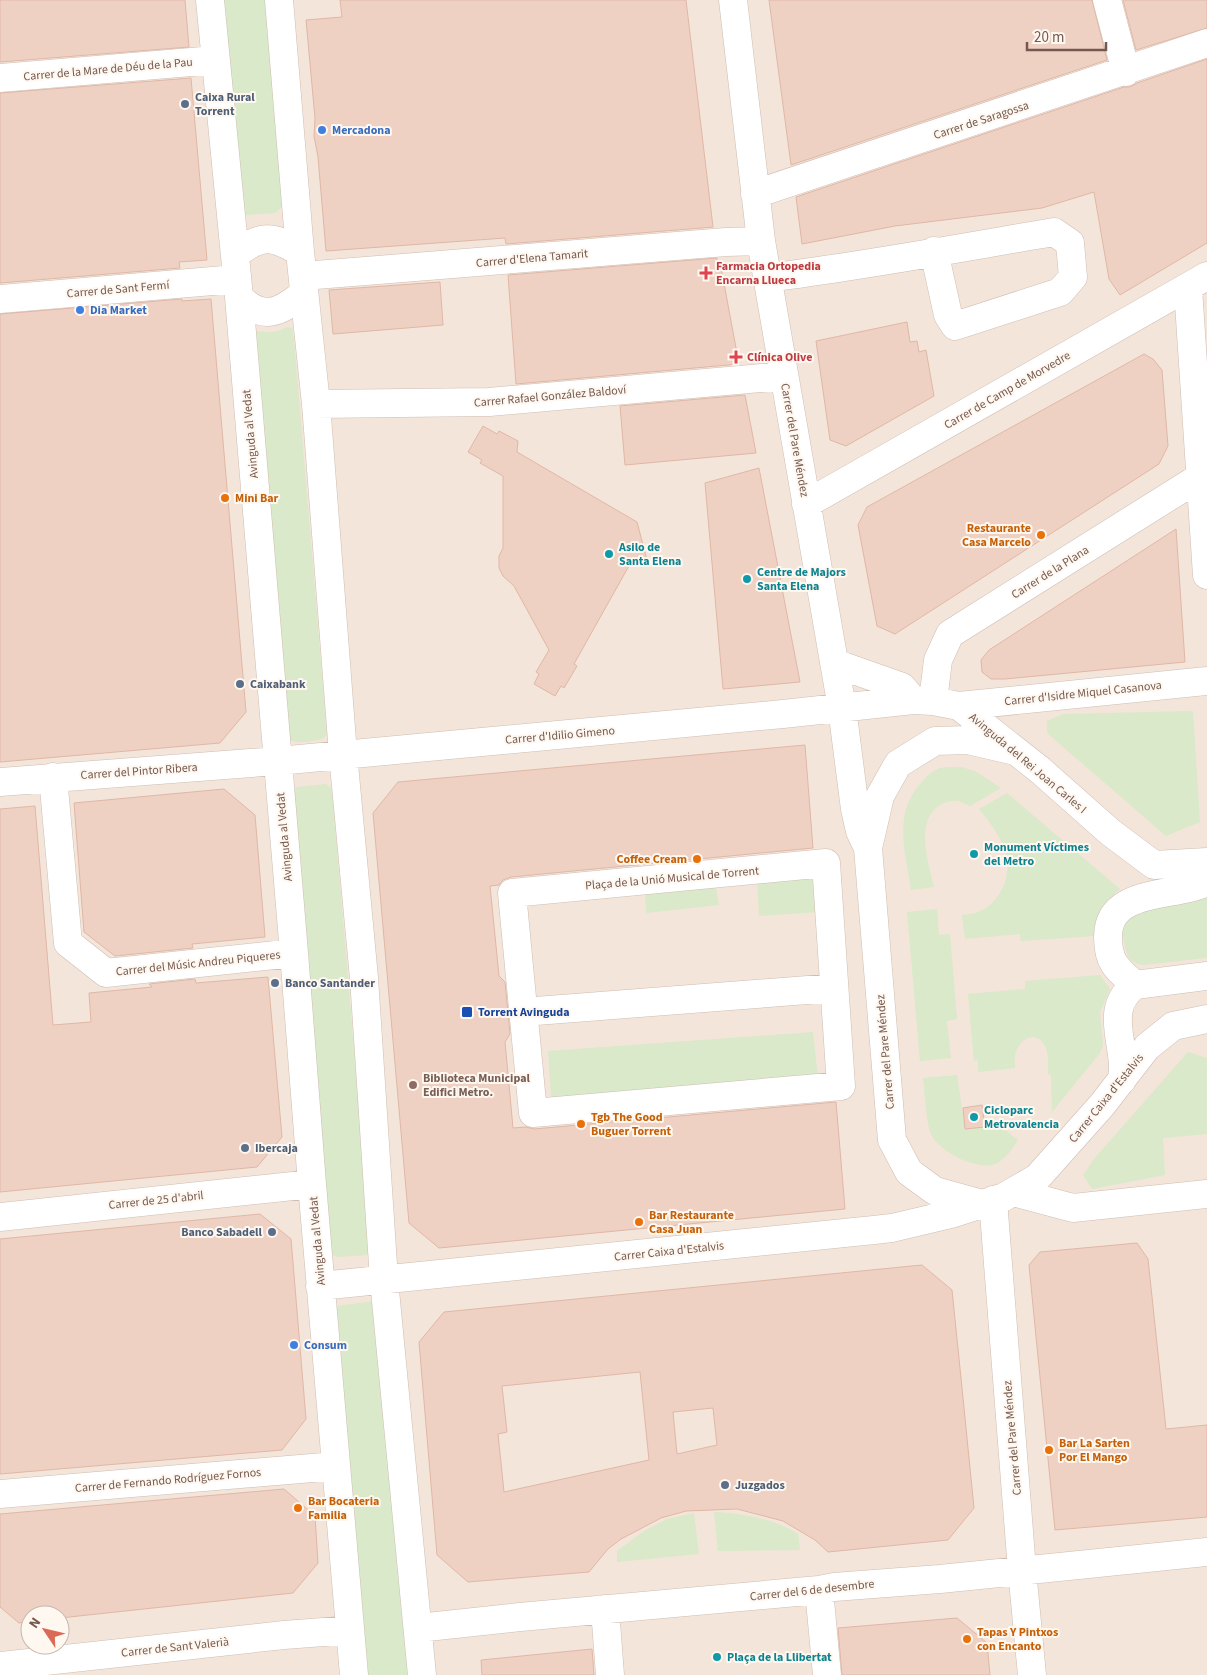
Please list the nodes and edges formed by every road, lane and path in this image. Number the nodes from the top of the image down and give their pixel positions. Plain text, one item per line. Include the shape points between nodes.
1 (210, 0) edge
2 (279, 0) edge
3 (733, 0) edge
4 (1107, 0) edge
5 (1207, 44) edge
6 (215, 60) junction
7 (1126, 72) junction
8 (0, 78) edge
9 (755, 194) junction
10 (761, 241) junction
11 (934, 252) junction
12 (302, 274) junction
13 (237, 277) junction
14 (767, 278) junction
15 (1197, 282) edge
16 (0, 299) edge
17 (784, 376) junction
18 (316, 404) junction
19 (1202, 474) edge
20 (806, 504) junction
21 (1207, 575) edge
22 (834, 663) junction
23 (1207, 681) edge
24 (935, 702) junction
25 (842, 708) junction
26 (1019, 752) junction
27 (343, 754) junction
28 (278, 761) junction
29 (53, 778) junction
30 (0, 782) edge
31 (868, 848) junction
32 (1205, 866) edge
33 (294, 953) junction
34 (1207, 976) edge
35 (1135, 984) junction
36 (834, 988) junction
37 (523, 1012) junction
38 (1207, 1019) edge
39 (1122, 1080) junction
40 (312, 1184) junction
41 (1207, 1194) edge
42 (996, 1198) junction
43 (0, 1217) edge
44 (384, 1280) junction
45 (320, 1286) junction
46 (336, 1466) junction
47 (0, 1494) edge
48 (1207, 1552) edge
49 (1022, 1570) junction
50 (819, 1590) junction
51 (605, 1609) junction
52 (418, 1628) junction
53 (350, 1630) junction
54 (0, 1666) edge
55 (354, 1675) edge
56 (422, 1675) edge
57 (610, 1675) edge
58 (828, 1675) edge
59 (1032, 1675) edge

1 - 6 street, Avinguda al Vedat
2 - 12 street
3 - 9 street, Carrer del Pare Méndez
4 - 7 street
5 - 7 street, Carrer de Saragossa
6 - 8 street, Carrer de la Mare de Déu de la Pau
6 - 13 street, Avinguda al Vedat
7 - 9 street, Carrer de Saragossa
9 - 10 street, Carrer del Pare Méndez
10 - 12 street, Carrer d'Elena Tamarit
10 - 14 street, Carrer del Pare Méndez
11 - 11 street via 1054,232 1070,244 1073,276 1060,292 955,326 948,315
11 - 14 street
12 - 13 street via 279,240 267,239 256,241
12 - 13 street via 281,310 269,312 258,312 247,306
12 - 18 street
13 - 16 street, Carrer de Sant Fermí
13 - 28 street, Avinguda al Vedat
14 - 17 street, Carrer del Pare Méndez
15 - 19 street
15 - 20 street, Carrer de Camp de Morvedre
17 - 18 street, Carrer Rafael González Baldoví via 489,402
17 - 20 street, Carrer del Pare Méndez
18 - 27 street
19 - 21 street
19 - 24 street, Carrer de la Plana via 950,634 938,660
20 - 22 street, Carrer del Pare Méndez
22 - 24 street, Avinguda del Rei Joan Carles I
22 - 25 street, Carrer del Pare Méndez
23 - 24 street, Carrer d'Isidre Miquel Casanova
24 - 25 street
24 - 26 street, Avinguda del Rei Joan Carles I
25 - 27 street, Carrer d'Idilio Gimeno
25 - 31 street, Carrer del Pare Méndez via 855,809
26 - 31 street, Carrer del Pare Méndez via 968,740 934,741 898,764 880,796
26 - 32 street, Avinguda del Rei Joan Carles I via 1110,832 1154,865
27 - 28 street, Carrer d'Idilio Gimeno
27 - 44 street via 364,978
28 - 29 street, Carrer del Pintor Ribera
28 - 33 street, Avinguda al Vedat
29 - 30 street, Carrer del Pintor Ribera
29 - 33 street, Carrer del Músic Andreu Piqueres via 68,943 106,973
31 - 42 street, Carrer del Pare Méndez via 892,1140 909,1172 935,1191
32 - 35 street via 1201,885 1145,897 1126,904 1116,914 1108,930 1112,961 1116,969
33 - 40 street, Avinguda al Vedat
34 - 35 street
35 - 39 street via 1121,1001 1117,1018
36 - 37 street
36 - 37 street, Plaça de la Unió Musical de Torrent via 840,1086 533,1113
36 - 37 street, Plaça de la Unió Musical de Torrent via 826,863 512,893
38 - 39 street, Carrer Caixa d'Estalvis via 1173,1026 1147,1047
39 - 42 street, Carrer Caixa d'Estalvis via 1037,1178
40 - 43 street, Carrer de 25 d'abril
40 - 45 street, Avinguda al Vedat
41 - 42 street via 1073,1208
42 - 44 street, Carrer Caixa d'Estalvis via 951,1214 892,1228
42 - 49 street, Carrer del Pare Méndez
44 - 45 street, Carrer Caixa d'Estalvis
44 - 52 street
45 - 46 street, Avinguda al Vedat
46 - 47 street, Carrer de Fernando Rodríguez Fornos
46 - 53 street, Avinguda al Vedat
48 - 49 street, Carrer del 6 de desembre
49 - 50 street, Carrer del 6 de desembre
49 - 59 street, Carrer del Pare Méndez
50 - 51 street, Carrer del 6 de desembre
50 - 58 street
51 - 52 street, Carrer del 6 de desembre
51 - 57 street
52 - 56 street
53 - 54 street, Carrer de Sant Valerià
53 - 55 street, Avinguda al Vedat

